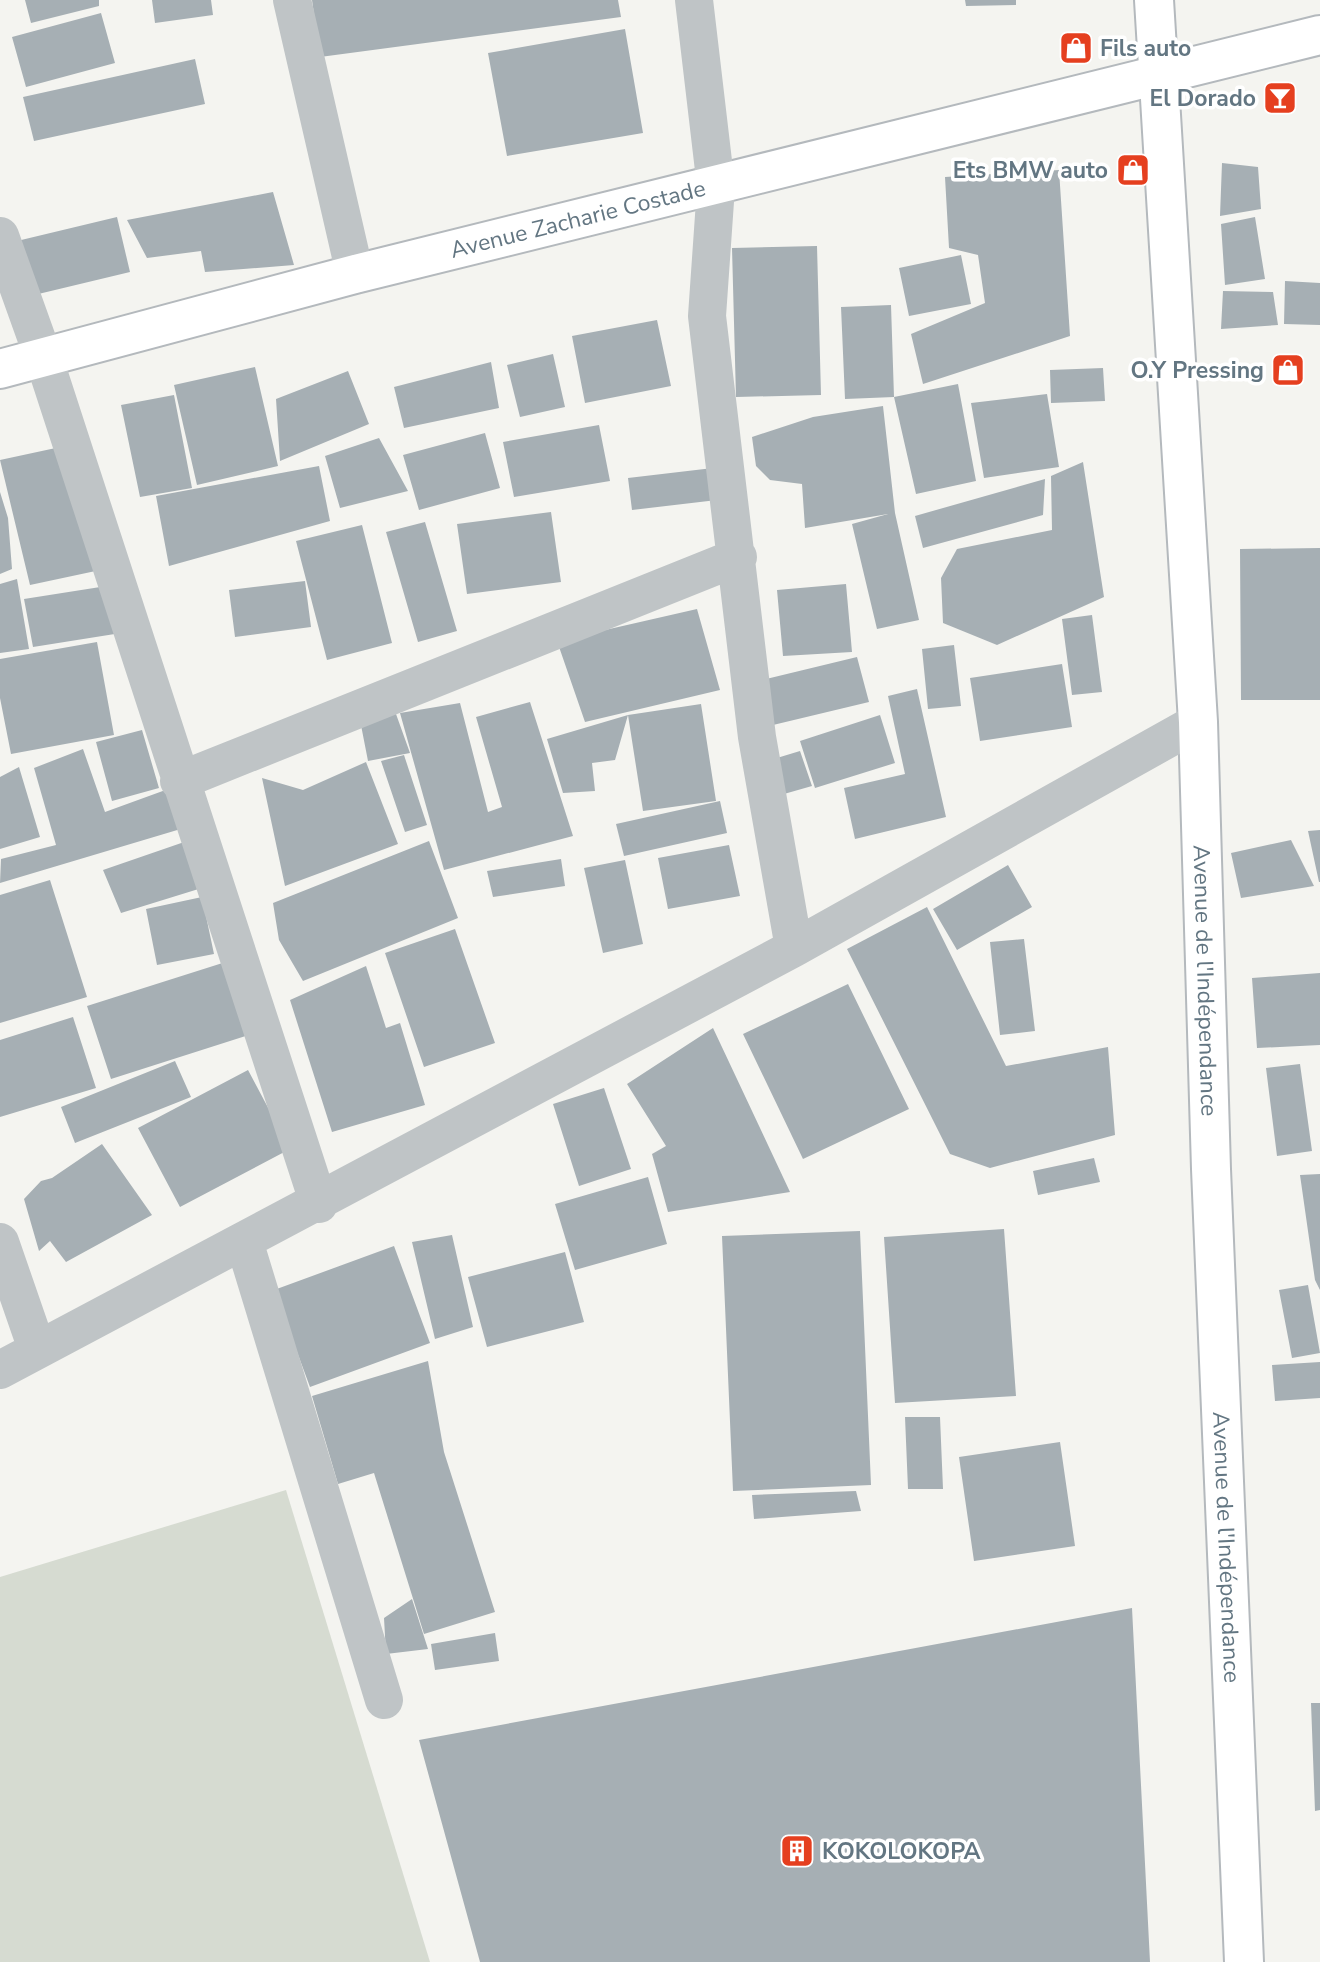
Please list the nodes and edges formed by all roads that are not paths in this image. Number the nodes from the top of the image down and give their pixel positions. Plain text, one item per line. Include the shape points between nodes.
1 (292, 0) edge
2 (694, 0) edge
3 (1154, 0) edge
4 (1320, 35) edge
5 (1158, 75) junction
6 (716, 187) junction
7 (0, 236) edge
8 (355, 274) junction
9 (44, 359) junction
10 (0, 369) edge
11 (738, 557) junction
12 (1198, 722) junction
13 (179, 780) junction
14 (794, 948) junction
15 (319, 1203) junction
16 (244, 1241) junction
17 (0, 1242) edge
18 (37, 1349) junction
19 (0, 1370) edge
20 (384, 1700) dead end
21 (1244, 1962) edge

1 - 8 street
2 - 6 street
3 - 5 street, Avenue de l'Indépendance
4 - 5 street, Avenue Zacharie Costade
5 - 6 street, Avenue Zacharie Costade
5 - 12 street, Avenue de l'Indépendance
6 - 8 street, Avenue Zacharie Costade
6 - 11 street via 707,316
7 - 9 street
8 - 9 street, Avenue Zacharie Costade
9 - 10 street, Avenue Zacharie Costade
9 - 13 street
11 - 13 street
11 - 14 street via 757,737
12 - 14 street
12 - 21 street, Avenue de l'Indépendance
13 - 15 street
14 - 15 street
15 - 16 street
16 - 18 street
16 - 20 street
17 - 18 street
18 - 19 street

